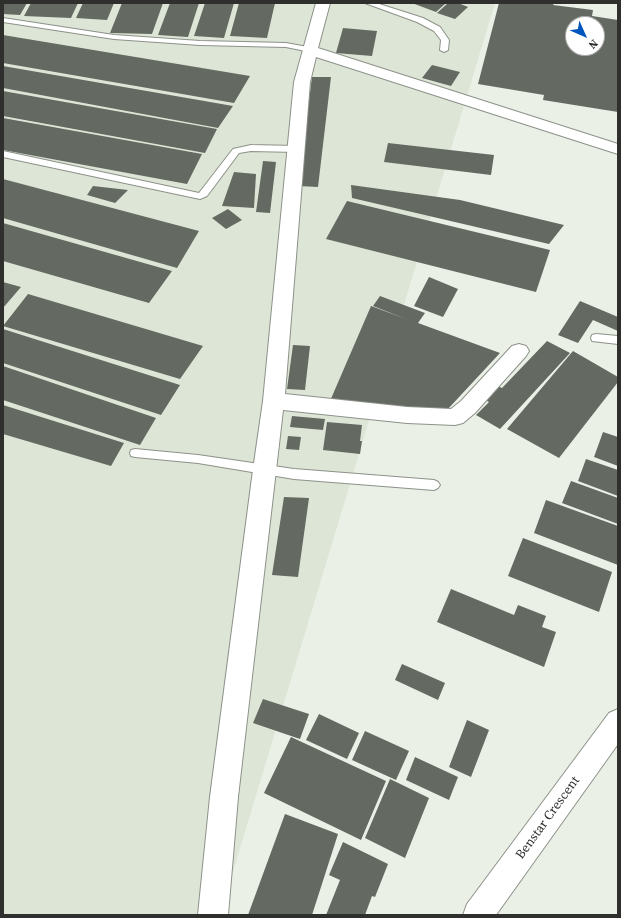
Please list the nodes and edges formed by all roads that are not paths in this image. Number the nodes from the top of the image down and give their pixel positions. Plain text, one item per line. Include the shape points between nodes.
1 (323, 3) edge
2 (369, 3) edge
3 (3, 20) edge
4 (310, 50) junction
5 (444, 50) dead end
6 (298, 149) junction
7 (618, 149) edge
8 (3, 154) edge
9 (596, 338) dead end
10 (618, 340) edge
11 (519, 351) dead end
12 (274, 401) junction
13 (135, 453) dead end
14 (264, 470) junction
15 (434, 485) dead end
16 (617, 726) edge
17 (213, 915) edge
18 (478, 915) edge

1 - 4 street
2 - 5 lane via 420,20 437,29 445,40
3 - 4 lane via 114,37 286,45
4 - 6 street via 302,82
4 - 7 street
6 - 8 lane via 251,148 236,151 200,196
6 - 12 street
9 - 10 lane
11 - 12 street via 468,407 455,417
12 - 14 street
13 - 14 lane via 198,459
14 - 15 lane
14 - 17 street via 224,797
16 - 18 street, Benstar Crescent

